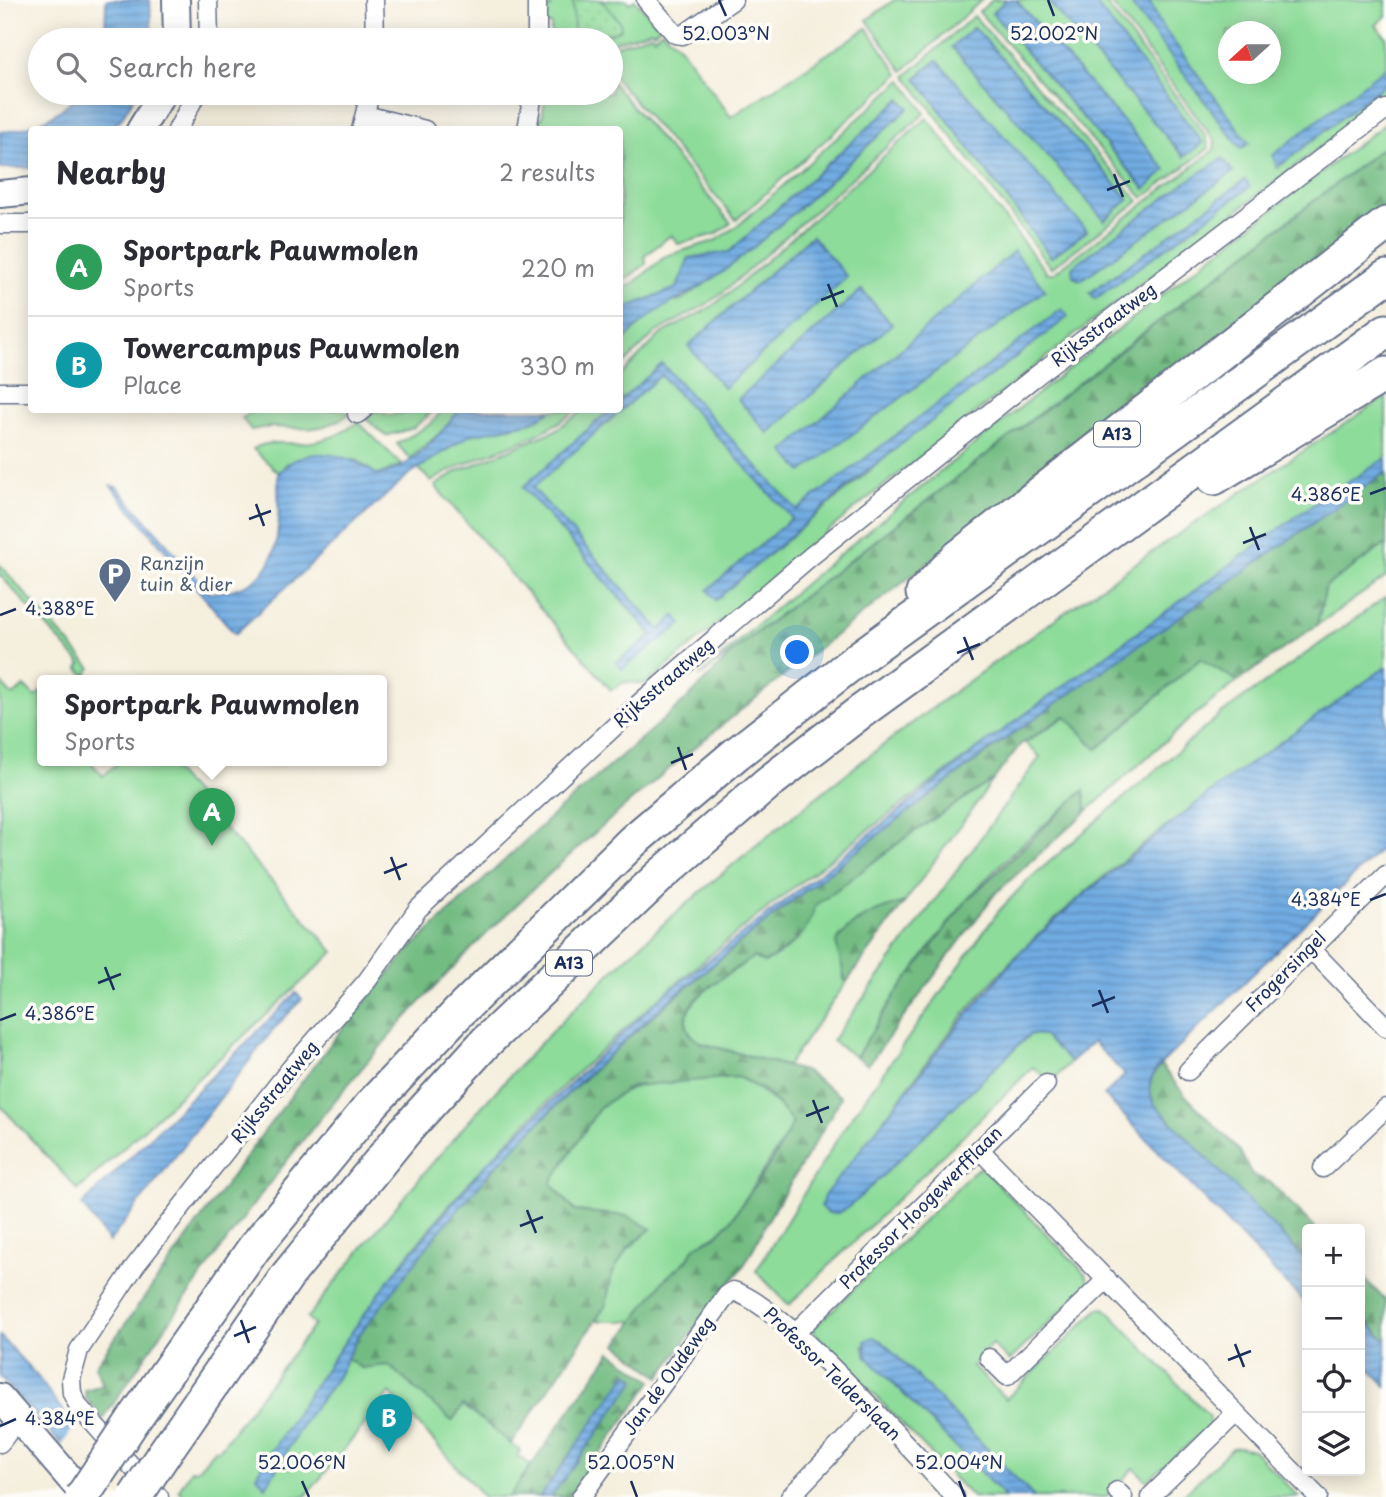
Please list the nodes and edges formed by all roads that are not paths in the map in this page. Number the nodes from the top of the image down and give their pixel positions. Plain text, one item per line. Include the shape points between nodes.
1 (176, 0) edge
2 (208, 0) edge
3 (374, 0) edge
4 (537, 0) edge
5 (646, 0) edge
6 (733, 0) edge
7 (177, 28) edge
8 (209, 28) edge
9 (375, 28) edge
10 (537, 28) edge
11 (156, 105) edge
12 (191, 105) edge
13 (531, 105) edge
14 (1386, 109) edge
15 (363, 122) edge
16 (142, 126) edge
17 (179, 126) edge
18 (394, 126) edge
19 (528, 126) edge
20 (28, 191) edge
21 (0, 194) edge
22 (0, 224) edge
23 (28, 224) edge
24 (1386, 224) edge
25 (1386, 277) edge
26 (1386, 331) edge
27 (1386, 374) edge
28 (0, 392) edge
29 (28, 392) edge
30 (1067, 564) junction
31 (860, 657) junction
32 (1382, 885) edge
33 (1310, 948) junction
34 (1386, 1027) edge
35 (1188, 1071) dead end
36 (1046, 1084) dead end
37 (1386, 1108) edge
38 (979, 1149) junction
39 (1323, 1168) dead end
40 (1107, 1279) junction
41 (733, 1291) joint
42 (795, 1333) junction
43 (989, 1358) dead end
44 (0, 1397) edge
45 (873, 1411) junction
46 (1236, 1413) junction
47 (19, 1418) junction
48 (0, 1443) edge
49 (84, 1497) edge
50 (135, 1497) edge
51 (159, 1497) edge
52 (581, 1497) edge
53 (790, 1497) edge
54 (955, 1497) edge
55 (1150, 1497) edge
56 (1318, 1497) edge

1 - 7 street
2 - 8 street
3 - 9 street
4 - 10 street
5 - 6 street via 675,34 683,35
11 - 16 street
12 - 17 street
13 - 19 street
14 - 51 street, Rijksstraatweg via 1032,379 810,556 643,700 411,916 367,981 291,1068 135,1266 79,1350 71,1379 79,1407
15 - 18 street
20 - 21 street
22 - 23 street
24 - 31 highway, A13 via 957,558
25 - 31 highway, A13
26 - 30 highway, A13
27 - 30 highway, A13
28 - 29 street
30 - 50 highway, A13, bridge via 768,783 660,876 485,1043 404,1131 287,1276
31 - 49 highway, A13, bridge via 633,841 458,1012 373,1103 254,1248
32 - 33 street, Frogersingel
33 - 34 street
33 - 35 street, Frogersingel
36 - 38 street, Professor Hoogewerfflaan
37 - 39 street
38 - 40 street
38 - 42 street, Professor Hoogewerfflaan
40 - 43 street via 1007,1376
40 - 46 street
41 - 42 street, Professor Telderslaan via 754,1299
41 - 52 street, Jan de Oudeweg
42 - 45 street, Professor Telderslaan
44 - 47 street
45 - 53 street
45 - 54 street, Professor Telderslaan
46 - 55 street
46 - 56 street
47 - 48 street
47 - 49 street

